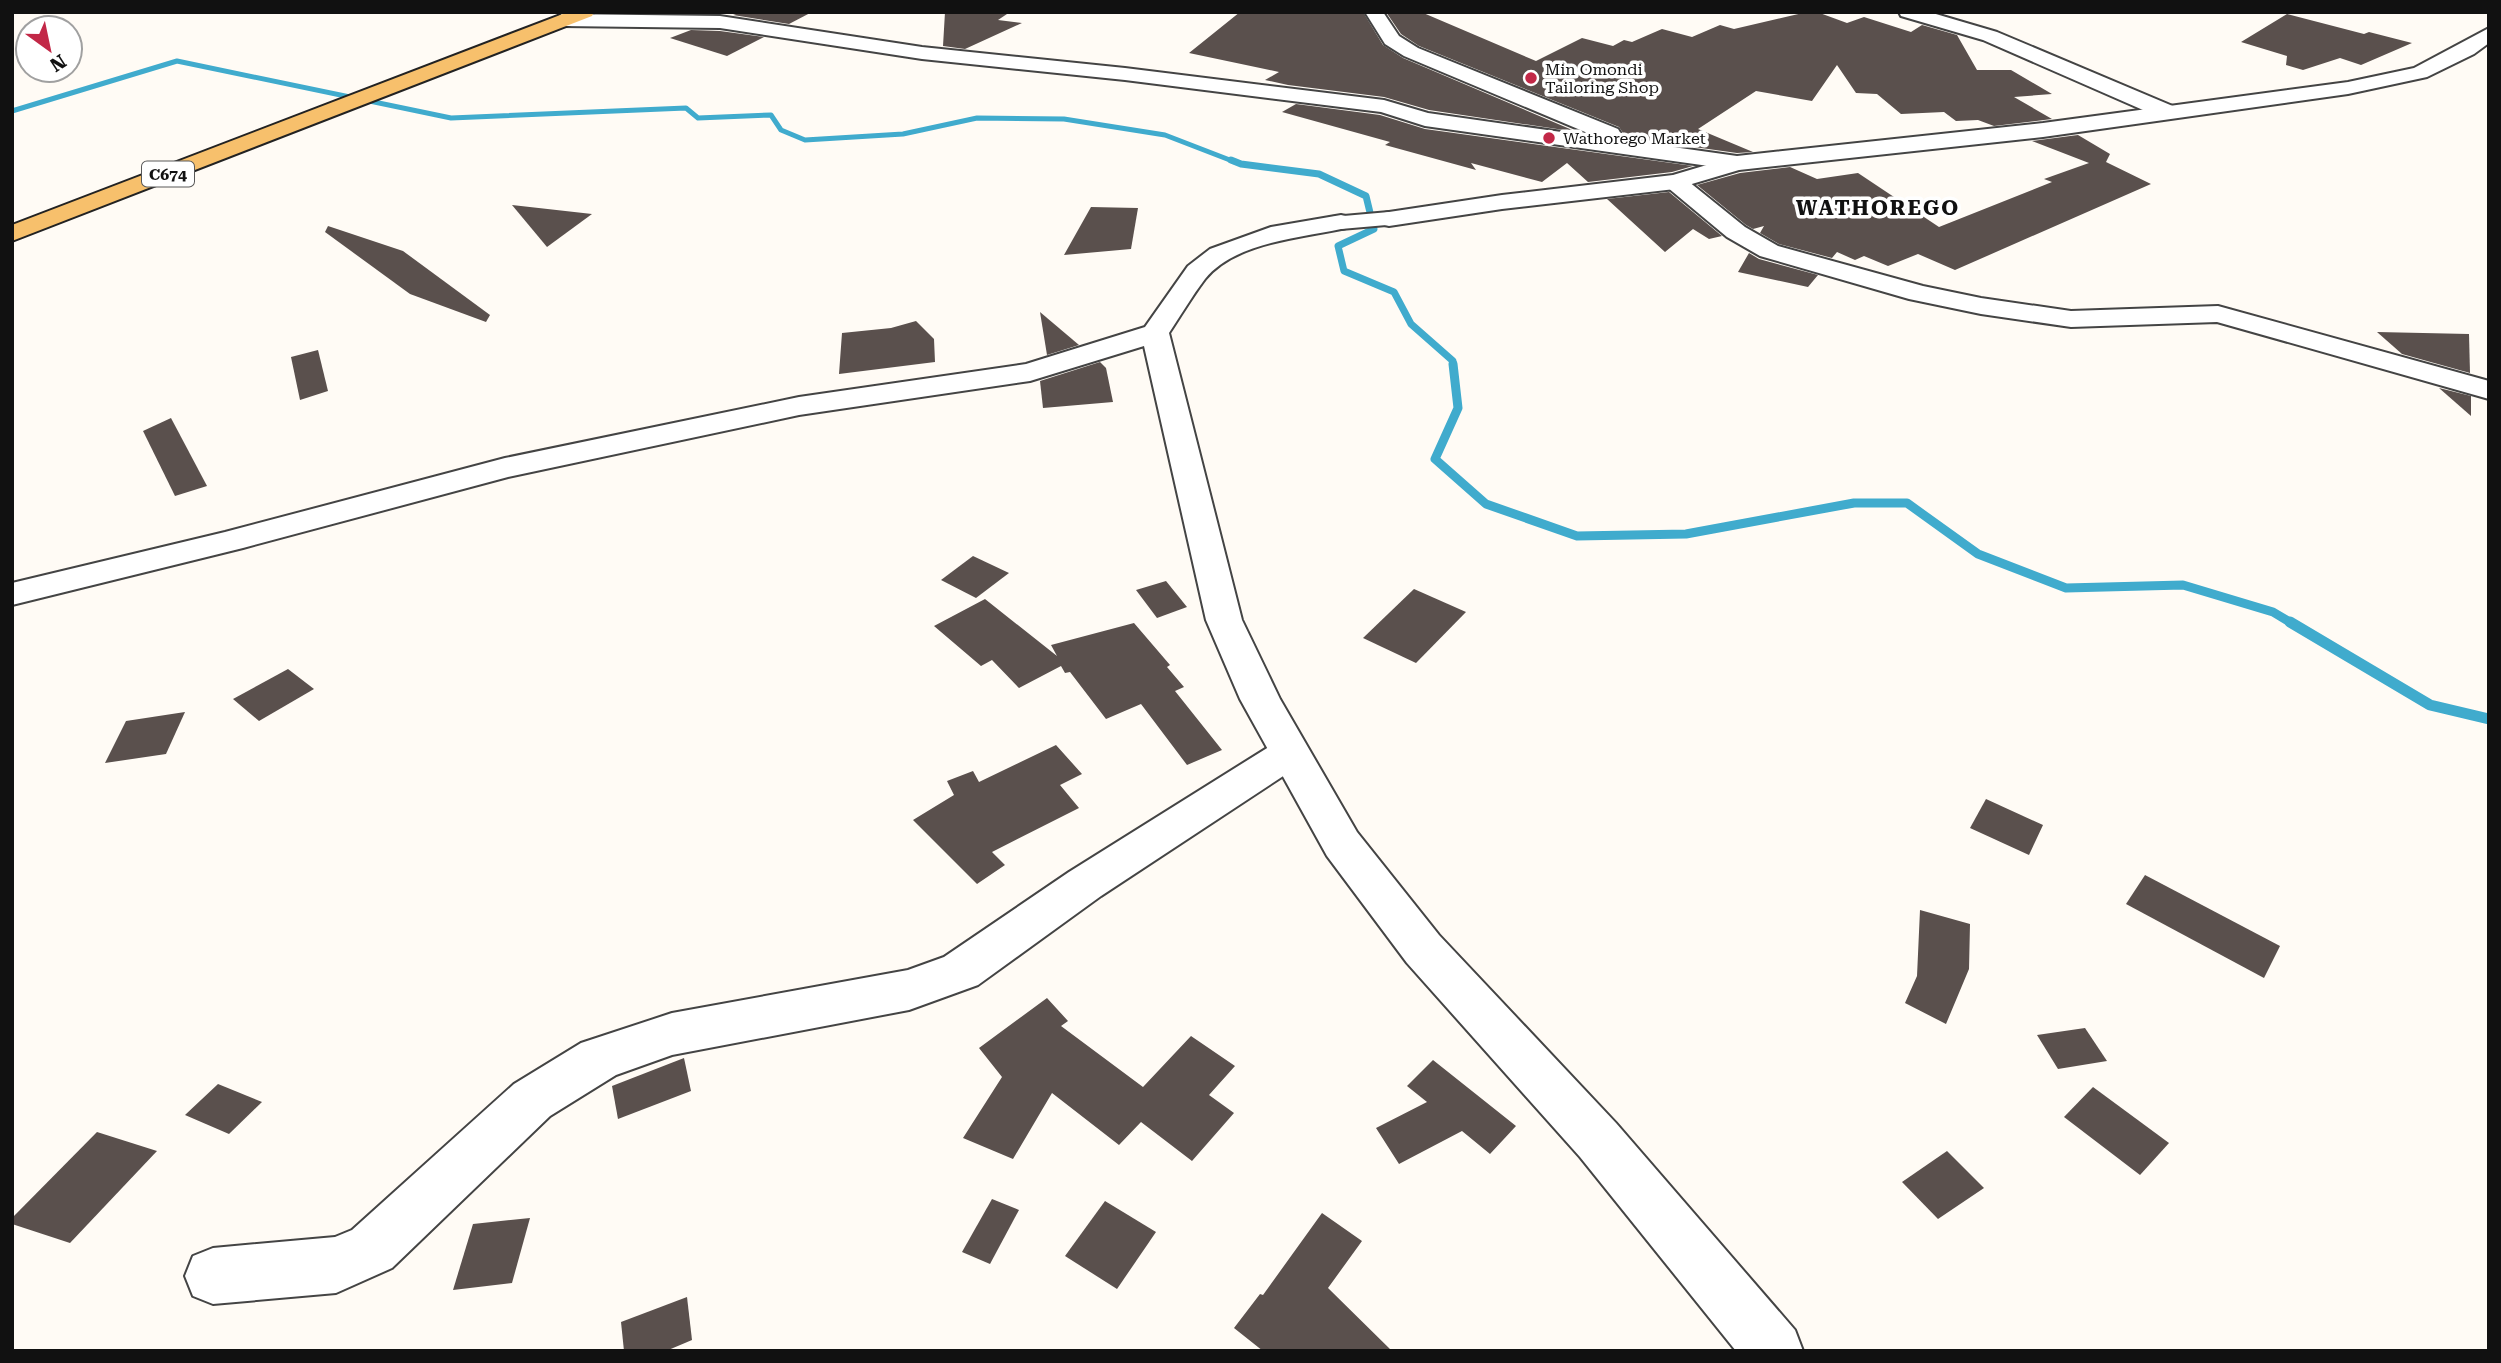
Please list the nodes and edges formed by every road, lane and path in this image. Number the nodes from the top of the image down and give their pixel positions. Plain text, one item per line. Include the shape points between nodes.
1 (1374, 12) edge
2 (1908, 12) edge
3 (579, 17) edge
4 (2489, 34) edge
5 (2167, 112) junction
6 (1645, 149) junction
7 (1737, 163) junction
8 (1675, 182) junction
9 (12, 234) edge
10 (1155, 333) junction
11 (2489, 390) edge
12 (12, 594) edge
13 (1289, 753) junction
14 (213, 1276) dead end
15 (1774, 1351) edge

1 - 6 street via 1392,40 1411,52
2 - 5 street via 1990,36
3 - 6 street via 740,25 922,53 1384,106 1425,119
3 - 9 main road, C674
4 - 5 street via 2420,73 2347,88
5 - 7 street
6 - 7 street
7 - 8 street
8 - 10 street via 1280,232 1219,254 1197,272
8 - 11 street via 1736,232 1769,251 1919,293 2071,319 2218,314
10 - 12 street via 1030,372 799,406 505,468
10 - 13 street via 1224,620 1239,659
13 - 14 street via 1085,884 961,971 909,990 672,1034 599,1059 532,1100 372,1249 336,1265
13 - 15 street via 1342,844 1423,949 1598,1140

